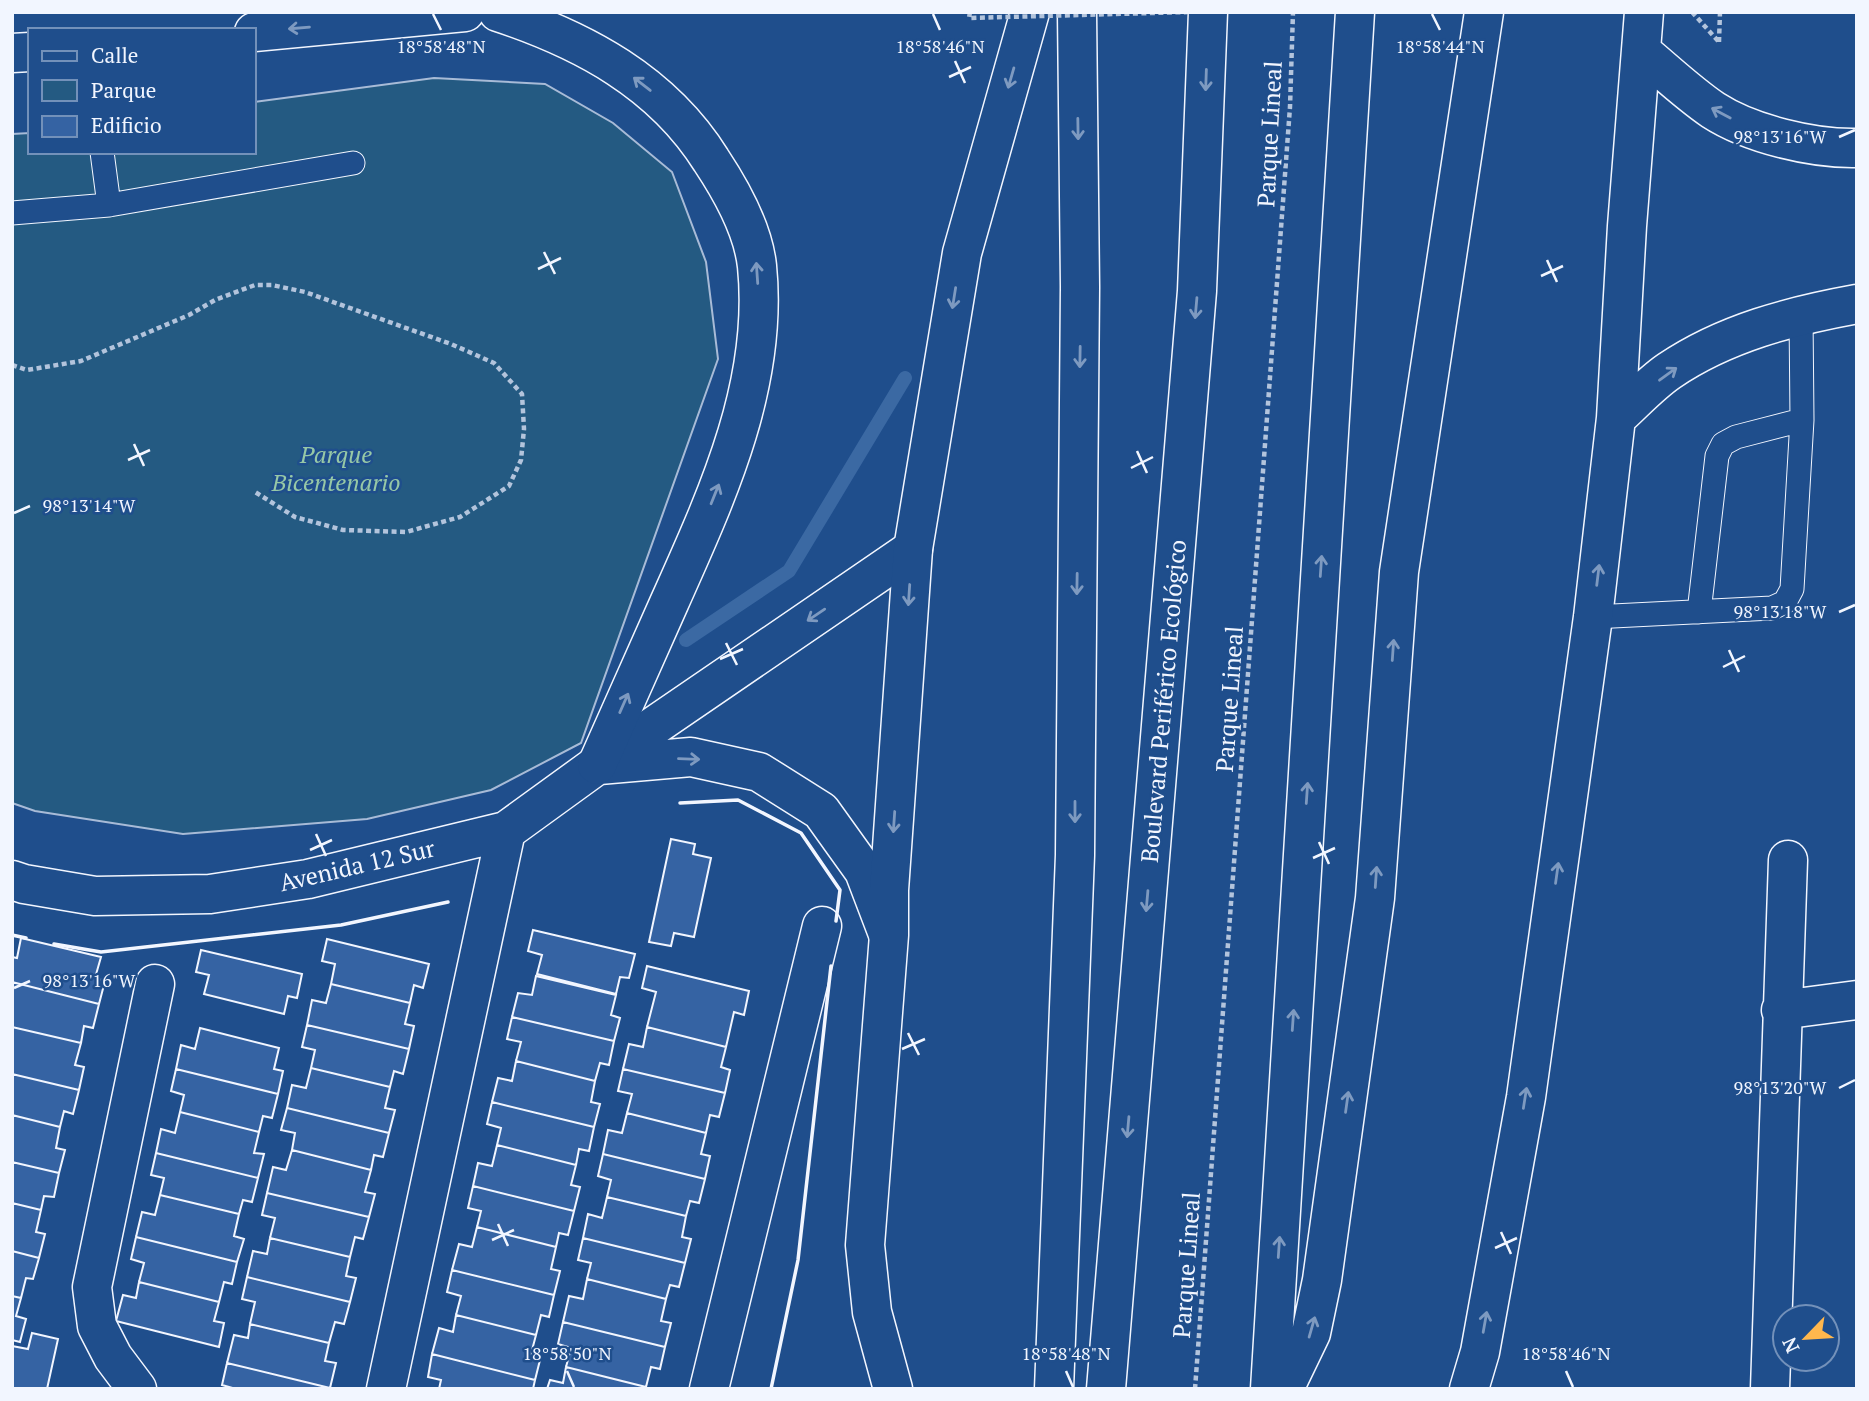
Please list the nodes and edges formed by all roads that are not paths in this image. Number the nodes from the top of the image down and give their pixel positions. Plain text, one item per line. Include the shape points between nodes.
1 (465, 12) edge
2 (498, 12) edge
3 (1030, 12) edge
4 (1077, 12) edge
5 (1208, 12) edge
6 (1355, 12) edge
7 (1484, 12) edge
8 (1644, 12) edge
9 (256, 32) edge
10 (1642, 52) junction
11 (1857, 148) edge
12 (102, 154) edge
13 (353, 163) dead end
14 (109, 205) junction
15 (12, 213) edge
16 (1857, 304) edge
17 (1801, 315) junction
18 (1616, 418) junction
19 (1802, 420) junction
20 (913, 549) junction
21 (1699, 612) junction
22 (1593, 617) junction
23 (597, 765) junction
24 (506, 831) junction
25 (1788, 860) dead end
26 (12, 880) edge
27 (822, 926) dead end
28 (889, 935) junction
29 (155, 984) dead end
30 (1857, 1000) edge
31 (1781, 1010) junction
32 (137, 1389) edge
33 (386, 1389) edge
34 (709, 1389) edge
35 (893, 1389) edge
36 (1054, 1389) edge
37 (1106, 1389) edge
38 (1270, 1389) edge
39 (1284, 1389) edge
40 (1469, 1389) edge
41 (1770, 1389) edge

1 -> 9 main road
23 -> 2 main road via 728,461 757,346 757,265 750,236 721,175 677,116 647,87 593,50
3 -> 20 main road via 962,253
4 -> 36 main road via 1080,287 1075,855
5 -> 37 main road, Boulevard Periférico Ecológico via 1197,291
38 -> 6 main road
39 -> 7 main road via 1311,1332 1322,1280 1375,898 1399,572
8 - 10 main road
11 -> 10 main road via 1795,143 1714,111
10 - 18 main road
12 - 14 lane
13 - 14 lane
14 - 15 lane
16 - 17 main road
18 -> 17 main road via 1668,372 1731,337
17 - 19 lane
22 -> 18 main road
19 - 21 lane via 1723,443 1717,456
19 - 21 lane via 1792,589 1784,602 1772,608
20 -> 23 main road, Avenida 12 Sur
20 -> 28 main road
21 - 22 lane
40 -> 22 main road via 1526,1097
23 - 24 main road, Avenida 12 Sur
23 -> 28 main road via 691,757 759,772 821,811 864,871
24 - 26 main road, Avenida 12 Sur via 308,879 210,894 95,896
24 - 33 main road
25 - 31 main road
27 - 34 main road
28 - 35 main road via 865,1245 872,1312
29 - 32 main road via 92,1287 97,1326
30 - 31 main road
31 - 41 main road

